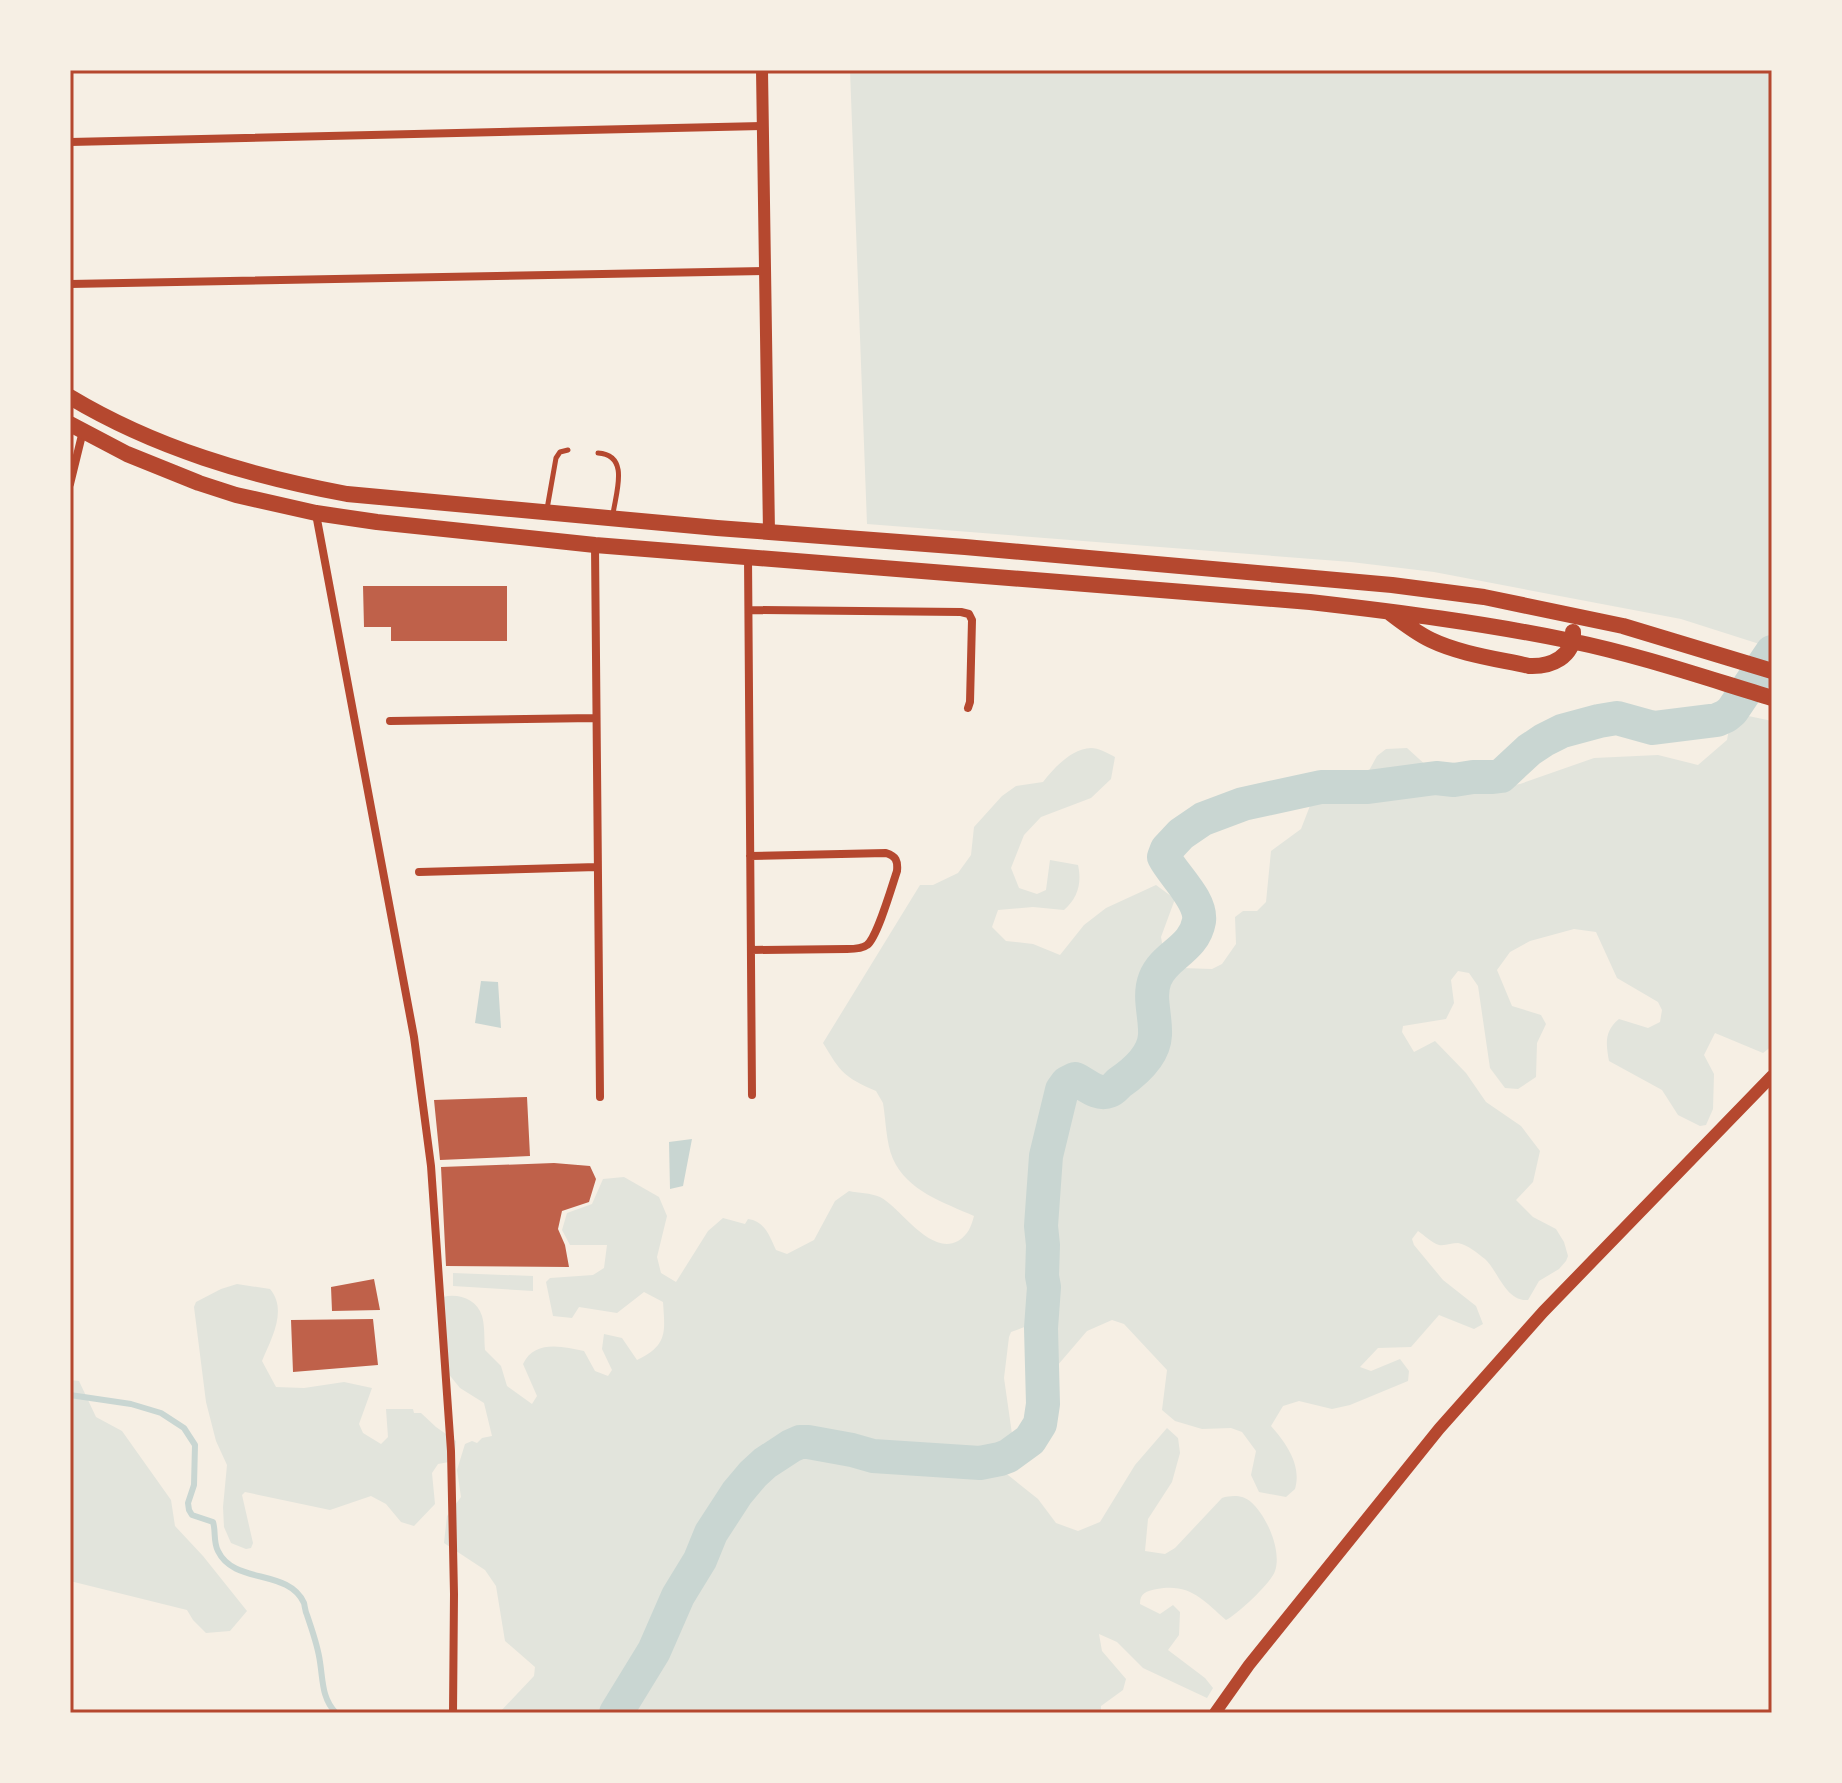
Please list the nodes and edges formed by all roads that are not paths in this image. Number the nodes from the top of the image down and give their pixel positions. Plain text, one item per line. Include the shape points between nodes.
1 (762, 70) edge
2 (762, 126) junction
3 (70, 142) edge
4 (765, 271) junction
5 (70, 284) edge
6 (70, 397) edge
7 (76, 428) edge
8 (568, 450) dead end
9 (598, 453) dead end
10 (70, 484) edge
11 (316, 513) junction
12 (546, 513) junction
13 (612, 519) junction
14 (769, 533) junction
15 (595, 545) junction
16 (748, 557) junction
17 (749, 610) junction
18 (1387, 611) junction
19 (1568, 615) junction
20 (1573, 641) junction
21 (1772, 671) edge
22 (1772, 698) edge
23 (968, 708) dead end
24 (595, 718) junction
25 (390, 721) dead end
26 (750, 856) junction
27 (597, 867) junction
28 (419, 872) dead end
29 (751, 950) junction
30 (1772, 1076) edge
31 (752, 1095) dead end
32 (600, 1097) dead end
33 (453, 1713) edge
34 (1215, 1713) edge

1 - 2 street
2 - 3 street
2 - 4 street
4 - 5 street
4 - 14 street
6 - 12 main road via 159,442 290,483 380,498
7 - 10 street
7 - 11 main road via 199,483
8 - 12 lane via 556,458
9 - 13 lane via 608,454 619,467
11 - 15 main road
11 - 33 street via 424,1104 451,1451
12 - 13 main road
13 - 14 main road
14 - 19 main road via 1392,585
15 - 16 main road
15 - 24 street
16 - 17 street
16 - 18 main road
17 - 23 street via 969,614
17 - 26 street
18 - 20 main road
18 - 20 main road via 1433,641 1529,666 1557,662
19 - 20 main road
19 - 21 main road
20 - 22 main road
24 - 25 street
24 - 27 street
26 - 29 street
26 - 29 street via 886,853 898,862 868,945
27 - 28 street
27 - 32 street
29 - 31 street
30 - 34 street via 1543,1312 1439,1429

